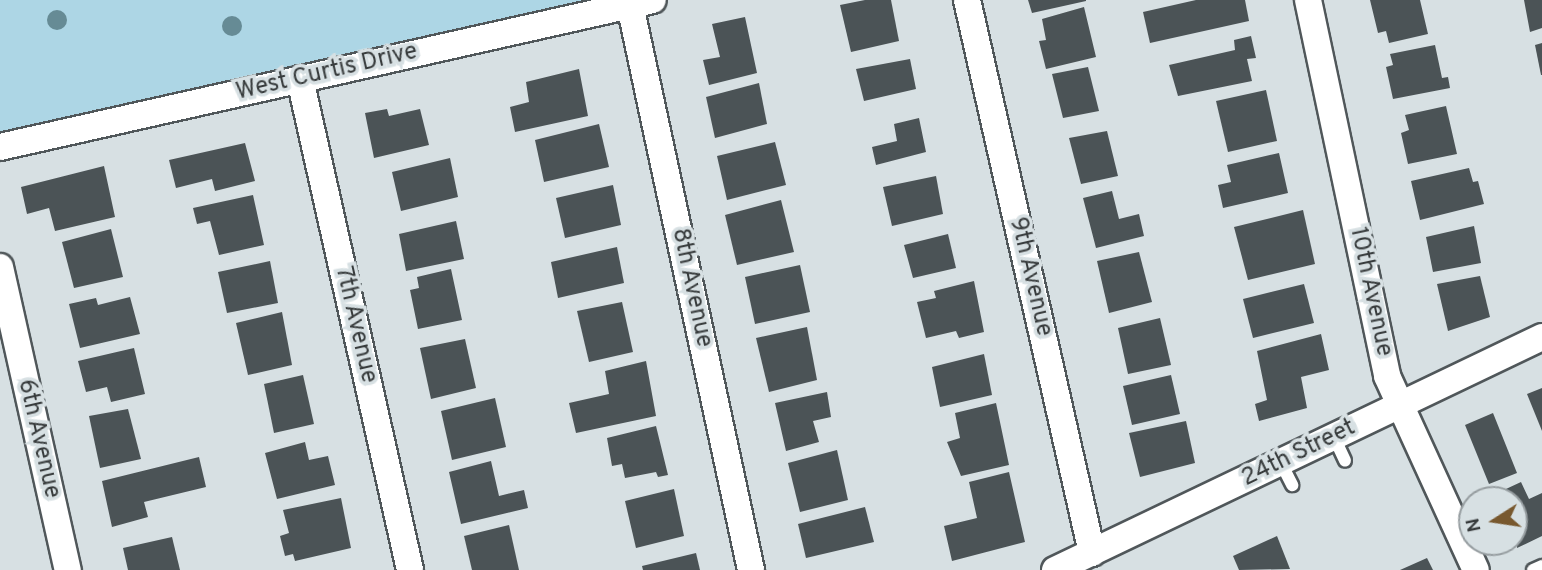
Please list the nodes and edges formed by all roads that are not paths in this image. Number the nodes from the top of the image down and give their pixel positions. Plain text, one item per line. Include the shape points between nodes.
1 (967, 0) edge
2 (1308, 0) edge
3 (642, 3) edge
4 (300, 79) junction
5 (0, 147) edge
6 (0, 267) edge
7 (1542, 337) edge
8 (1399, 405) junction
9 (1334, 438) junction
10 (1345, 461) dead end
11 (1092, 553) junction
12 (1542, 566) edge
13 (68, 570) edge
14 (410, 570) edge
15 (751, 570) edge
16 (1055, 570) edge
17 (1476, 570) edge
18 (1533, 570) edge

1 - 11 street, 9th Avenue
2 - 8 street, 10th Avenue via 1387,376
3 - 4 street, West Curtis Drive
3 - 15 street, 8th Avenue
4 - 5 street, West Curtis Drive
4 - 14 street, 7th Avenue
6 - 13 street, 6th Avenue
7 - 8 street, 24th Street
8 - 9 street, 24th Street
8 - 17 street, 10th Avenue
9 - 10 lane
9 - 11 street, 24th Street via 1287,474
11 - 16 street, 24th Street
12 - 18 lane

